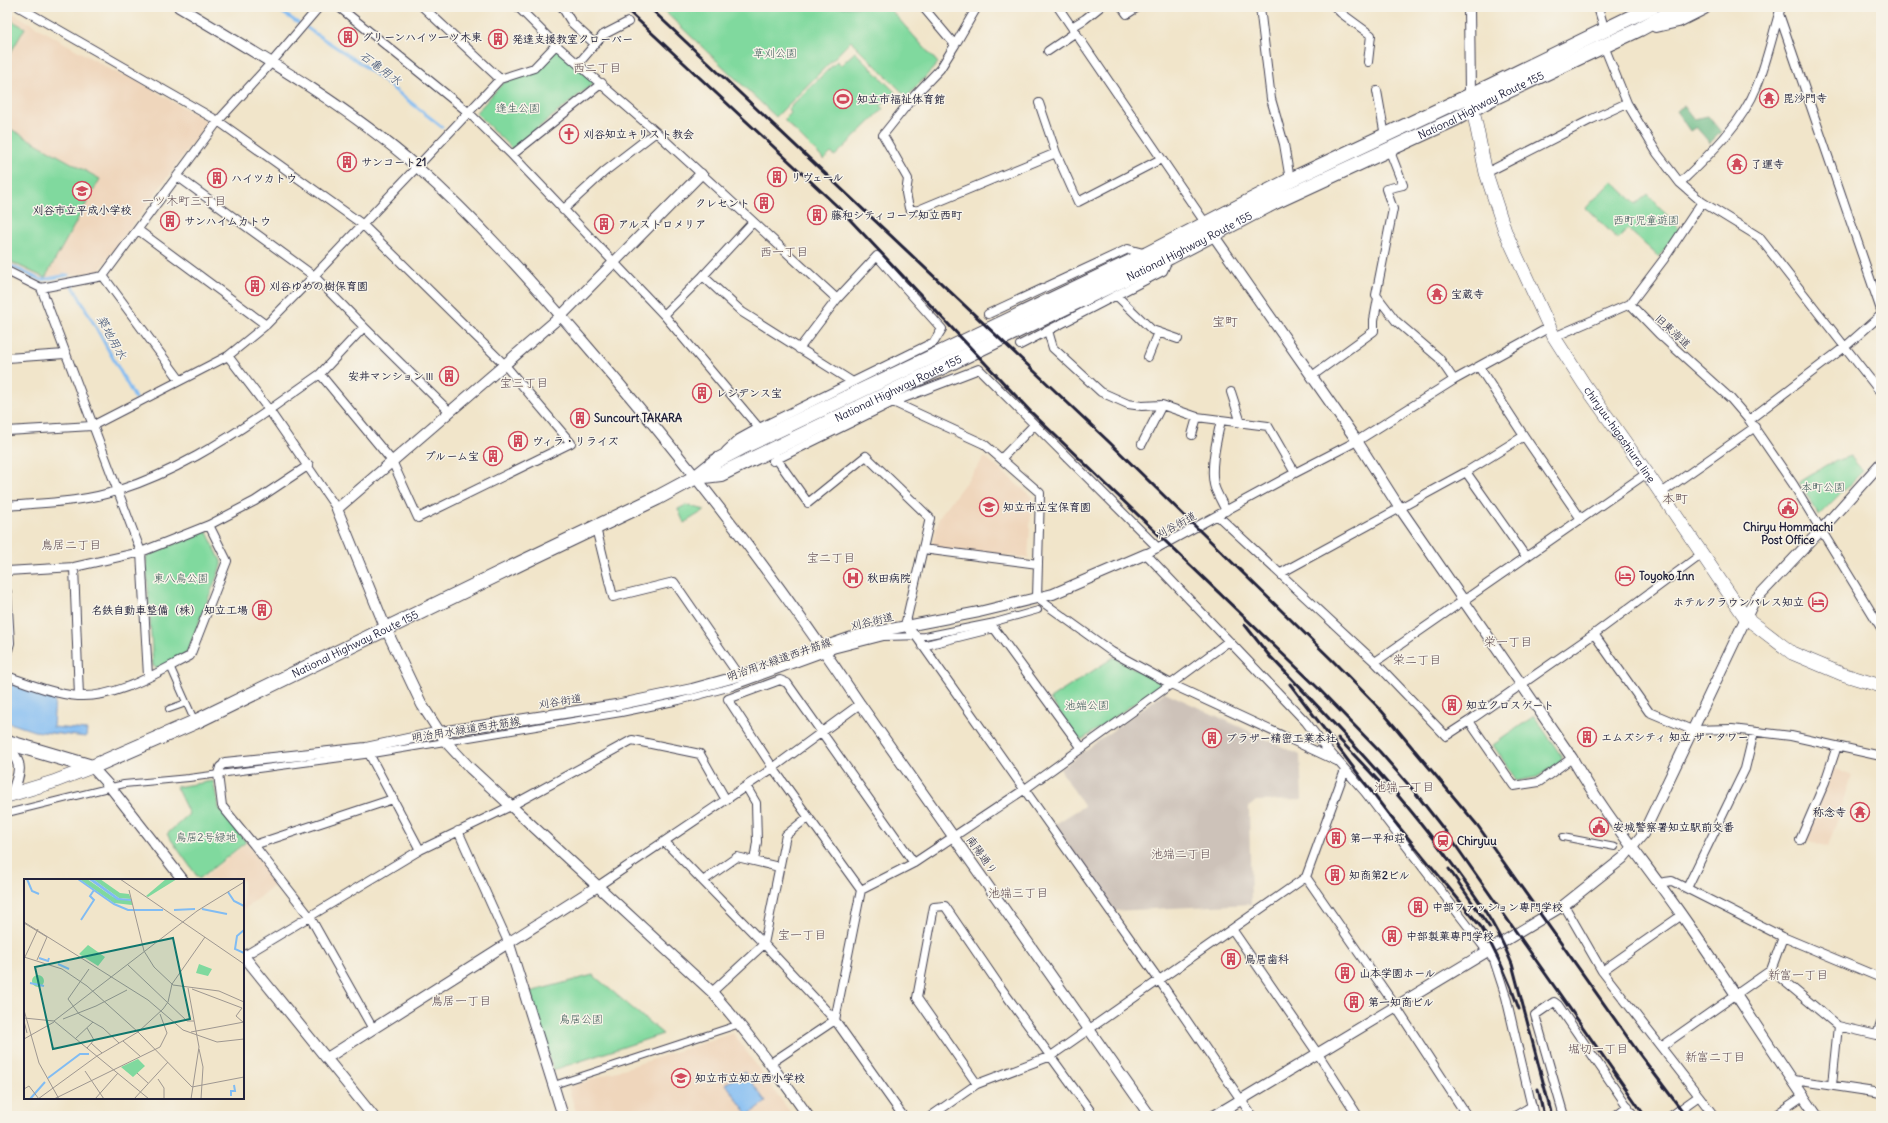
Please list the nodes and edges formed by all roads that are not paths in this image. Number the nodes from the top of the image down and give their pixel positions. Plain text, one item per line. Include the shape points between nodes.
1 (19, 7) edge
2 (179, 7) edge
3 (319, 7) edge
4 (339, 7) edge
5 (423, 7) edge
6 (518, 7) edge
7 (562, 7) edge
8 (923, 7) edge
9 (976, 7) edge
10 (1058, 7) edge
11 (1100, 7) edge
12 (1122, 7) edge
13 (1138, 7) edge
14 (1260, 7) edge
15 (1335, 7) edge
16 (1469, 7) edge
17 (1598, 7) edge
18 (1642, 7) edge
19 (1652, 7) edge
20 (1680, 7) edge
21 (1704, 7) edge
22 (1780, 10) edge
23 (1631, 17) junction
24 (628, 22) dead end
25 (1074, 29) junction
26 (1640, 29) junction
27 (1604, 31) junction
28 (596, 44) junction
29 (955, 44) junction
30 (556, 45) junction
31 (1604, 46) junction
32 (1048, 50) dead end
33 (272, 62) junction
34 (1368, 62) dead end
35 (579, 63) junction
36 (500, 78) junction
37 (602, 83) junction
38 (1377, 91) dead end
39 (1470, 94) junction
40 (1039, 103) dead end
41 (1627, 103) junction
42 (1472, 110) junction
43 (468, 112) junction
44 (218, 121) junction
45 (656, 132) junction
46 (1387, 142) junction
47 (1056, 153) junction
48 (512, 155) junction
49 (1161, 159) junction
50 (416, 167) junction
51 (1486, 173) junction
52 (701, 174) junction
53 (177, 176) junction
54 (1290, 180) junction
55 (1680, 183) junction
56 (1702, 202) junction
57 (563, 210) junction
58 (753, 222) junction
59 (362, 224) junction
60 (1209, 229) junction
61 (138, 230) junction
62 (1147, 254) junction
63 (1170, 257) junction
64 (614, 263) junction
65 (7, 271) edge
66 (103, 276) junction
67 (314, 276) junction
68 (703, 276) junction
69 (40, 288) junction
70 (1117, 296) junction
71 (1378, 298) junction
72 (837, 299) junction
73 (1630, 304) junction
74 (1881, 310) edge
75 (988, 314) dead end
76 (664, 315) junction
77 (1881, 315) edge
78 (561, 316) junction
79 (266, 325) junction
80 (364, 327) junction
81 (1048, 331) junction
82 (1158, 332) junction
83 (1552, 332) junction
84 (1178, 339) dead end
85 (1020, 345) dead end
86 (1846, 346) junction
87 (799, 348) junction
88 (65, 354) junction
89 (228, 356) junction
90 (1148, 357) dead end
91 (7, 358) edge
92 (504, 364) junction
93 (1479, 367) junction
94 (320, 374) junction
95 (1312, 376) junction
96 (180, 380) junction
97 (1454, 380) junction
98 (851, 382) junction
99 (1231, 392) dead end
100 (1881, 393) edge
101 (893, 402) junction
102 (1162, 405) junction
103 (269, 410) junction
104 (449, 412) junction
105 (1197, 417) junction
106 (1221, 420) junction
107 (1749, 420) junction
108 (1240, 422) junction
109 (1034, 425) junction
110 (92, 426) junction
111 (1755, 427) junction
112 (759, 428) junction
113 (7, 431) edge
114 (1192, 435) dead end
115 (1524, 436) junction
116 (1357, 441) junction
117 (1142, 444) dead end
118 (1001, 459) junction
119 (392, 461) junction
120 (716, 461) junction
121 (1881, 463) edge
122 (309, 465) junction
123 (1466, 472) junction
124 (1295, 473) junction
125 (1647, 474) junction
126 (696, 477) junction
127 (118, 491) junction
128 (1660, 494) junction
129 (7, 506) edge
130 (1399, 507) junction
131 (337, 509) junction
132 (1226, 511) junction
133 (1218, 516) junction
134 (1581, 519) junction
135 (209, 524) junction
136 (596, 528) junction
137 (1821, 530) junction
138 (1158, 548) junction
139 (923, 549) junction
140 (141, 552) junction
141 (1146, 554) junction
142 (1702, 554) junction
143 (1526, 557) junction
144 (1038, 564) junction
145 (74, 566) junction
146 (7, 571) edge
147 (1281, 573) junction
148 (7, 592) edge
149 (1037, 598) junction
150 (1464, 600) junction
151 (1038, 610) dead end
152 (1745, 617) junction
153 (904, 626) junction
154 (1881, 628) edge
155 (386, 629) junction
156 (1594, 634) junction
157 (916, 636) junction
158 (1229, 641) junction
159 (922, 646) junction
160 (824, 650) junction
161 (7, 654) edge
162 (1375, 662) junction
163 (170, 666) junction
164 (7, 676) edge
165 (148, 676) junction
166 (739, 676) junction
167 (1171, 684) junction
168 (1522, 685) junction
169 (1881, 686) edge
170 (79, 696) junction
171 (186, 703) junction
172 (860, 704) junction
173 (169, 709) dead end
174 (1469, 721) junction
175 (195, 722) junction
176 (1692, 730) junction
177 (440, 732) junction
178 (822, 732) junction
179 (1754, 732) junction
180 (7, 742) edge
181 (446, 742) junction
182 (7, 746) edge
183 (1837, 746) junction
184 (1081, 747) junction
185 (367, 751) junction
186 (1881, 756) edge
187 (1572, 758) junction
188 (225, 763) joint
189 (1340, 763) junction
190 (92, 767) junction
191 (773, 768) junction
192 (1345, 770) junction
193 (218, 774) junction
194 (746, 786) junction
195 (111, 788) junction
196 (1025, 789) junction
197 (9, 795) edge
198 (393, 799) junction
199 (726, 800) junction
200 (511, 806) junction
201 (7, 813) edge
202 (808, 817) junction
203 (458, 830) junction
204 (954, 836) junction
205 (1563, 838) dead end
206 (1800, 840) dead end
207 (665, 842) junction
208 (254, 845) junction
209 (1615, 847) dead end
210 (1633, 847) junction
211 (420, 850) junction
212 (754, 862) junction
213 (914, 863) junction
214 (779, 867) junction
215 (1306, 877) junction
216 (182, 879) edge
217 (703, 881) junction
218 (1658, 883) junction
219 (598, 886) junction
220 (1687, 888) junction
221 (861, 890) junction
222 (1564, 905) junction
223 (1682, 916) junction
224 (310, 917) junction
225 (1232, 929) junction
226 (1783, 937) junction
227 (508, 944) junction
228 (764, 944) junction
229 (1487, 951) junction
230 (244, 955) edge
231 (1771, 970) junction
232 (1602, 971) junction
233 (1881, 978) edge
234 (1159, 980) junction
235 (712, 992) junction
236 (1737, 994) junction
237 (1396, 1007) junction
238 (835, 1020) junction
239 (1881, 1023) edge
240 (740, 1024) junction
241 (1838, 1026) junction
242 (373, 1029) junction
243 (1091, 1030) junction
244 (1661, 1047) junction
245 (1318, 1054) junction
246 (1051, 1056) junction
247 (327, 1058) junction
248 (771, 1063) junction
249 (1794, 1080) junction
250 (977, 1084) junction
251 (554, 1085) junction
252 (1832, 1085) junction
253 (1881, 1093) edge
254 (1699, 1096) junction
255 (1803, 1096) junction
256 (1242, 1099) junction
257 (1532, 1106) junction
258 (1628, 1106) junction
259 (373, 1116) edge
260 (563, 1116) edge
261 (808, 1116) edge
262 (903, 1116) edge
263 (931, 1116) edge
264 (1094, 1116) edge
265 (1150, 1116) edge
266 (1214, 1116) edge
267 (1252, 1116) edge
268 (1358, 1116) edge
269 (1467, 1116) edge
270 (1515, 1116) edge
271 (1534, 1116) edge
272 (1564, 1116) edge
273 (1615, 1116) edge
274 (1634, 1116) edge
275 (1671, 1116) edge
276 (1714, 1116) edge
277 (1774, 1116) edge
278 (1817, 1116) edge

1 - 44 street
2 - 33 street, 南陽通り
3 - 33 street
4 - 43 street
5 - 36 street
6 - 30 street
7 - 28 street via 572,23
8 - 29 street
9 - 29 street
10 - 25 street
11 - 25 street
12 - 13 street via 1126,14
14 - 54 street via 1271,99 1284,144
15 - 34 street via 1371,35
16 - 39 street
17 - 27 street
18 - 23 highway
19 - 23 highway, National Highway Route 155
20 - 26 highway, National Highway Route 155
21 - 26 highway via 1678,20
22 - 55 street via 1757,85 1740,118 1709,155
22 - 74 street
23 - 27 highway, National Highway Route 155
24 - 28 street via 603,35
25 - 32 street
25 - 49 street
26 - 31 highway, National Highway Route 155
27 - 39 highway, National Highway Route 155
28 - 35 street
29 - 47 street via 940,69 883,135 908,179 906,193 909,208 916,211
30 - 35 street
30 - 36 street via 534,68
31 - 41 street
31 - 42 highway, National Highway Route 155
33 - 44 street
33 - 50 street, 南陽通り via 342,109
35 - 37 street
36 - 43 street
37 - 45 street
37 - 48 street
38 - 46 street
39 - 42 main road, chiryuu-higashiura line
39 - 46 highway, National Highway Route 155
40 - 47 street
41 - 51 street
41 - 55 street via 1657,153
42 - 46 highway, National Highway Route 155
42 - 51 main road, chiryuu-higashiura line
43 - 48 street
43 - 50 street
44 - 53 street
44 - 59 street
45 - 52 street
45 - 57 street via 604,172
46 - 54 highway, National Highway Route 155
46 - 60 highway, National Highway Route 155 via 1274,203
46 - 71 street via 1403,185 1386,190 1393,209 1376,295
47 - 49 street via 1078,202
48 - 57 street
49 - 60 street
50 - 59 street
50 - 78 street, 南陽通り via 493,240
51 - 83 main road, chiryuu-higashiura line via 1505,231
52 - 58 street
52 - 64 street
53 - 61 street
53 - 67 street
54 - 60 highway, National Highway Route 155
55 - 56 street
56 - 73 street
56 - 86 street via 1759,237
57 - 64 street
58 - 68 street
58 - 72 street
59 - 67 street
59 - 92 street
60 - 62 highway, National Highway Route 155
60 - 63 highway, National Highway Route 155
60 - 95 street
61 - 66 street
61 - 79 street
62 - 75 street via 1128,249
62 - 120 highway, National Highway Route 155
63 - 70 street via 1163,271
63 - 126 highway, National Highway Route 155 via 721,474
64 - 76 street
64 - 78 street
65 - 69 street
66 - 69 street
66 - 96 street
67 - 79 street
67 - 80 street
68 - 76 street
68 - 87 street via 742,312
69 - 88 street
70 - 81 street
70 - 82 street via 1152,330
71 - 95 street via 1374,331
71 - 97 street via 1396,321 1439,358
72 - 87 street
72 - 98 street via 877,256 942,330 934,342
73 - 83 street, 刈谷街道
73 - 107 street, 旧東海道 via 1731,399
76 - 112 street
77 - 86 street
78 - 92 street
78 - 126 street, 南陽通り via 628,392
79 - 89 street
80 - 94 street
80 - 104 street
81 - 85 street
81 - 102 street via 1053,348 1101,392 1128,404
82 - 84 street
82 - 90 street
83 - 93 street, 刈谷街道
83 - 125 main road, chiryuu-higashiura line via 1584,384
86 - 100 street
86 - 107 street
87 - 98 street
88 - 91 street
88 - 110 street
89 - 96 street
89 - 103 street
92 - 104 street
92 - 119 street via 571,443 418,518
93 - 97 street, 刈谷街道
93 - 115 street
94 - 103 street
94 - 119 street
95 - 116 street
96 - 110 street
97 - 116 street, 刈谷街道
98 - 112 street
99 - 108 street
101 - 109 street via 979,369
101 - 118 street via 984,444
101 - 139 street via 774,460 808,503 866,456 930,518
102 - 105 street
102 - 117 street
103 - 122 street
103 - 127 street via 225,440 177,466
104 - 119 street
105 - 106 street
105 - 114 street
106 - 108 street
106 - 132 street via 1216,440 1213,477 1215,488
107 - 111 street, 旧東海道
108 - 124 street via 1268,426
109 - 118 street
109 - 138 street
110 - 113 street
110 - 127 street
111 - 128 street
111 - 137 street, 旧東海道
112 - 120 street via 739,439
115 - 123 street
115 - 134 street
116 - 124 street, 刈谷街道
116 - 130 street
118 - 144 street via 1040,493
119 - 131 street
120 - 126 highway, National Highway Route 155
121 - 137 street
122 - 131 street
122 - 135 street via 255,501
123 - 130 street
123 - 143 street
124 - 132 street, 刈谷街道
125 - 128 main road, chiryuu-higashiura line
125 - 134 street
126 - 136 highway, National Highway Route 155
126 - 160 street, 南陽通り
127 - 129 street via 70,500
127 - 140 street
128 - 142 main road, chiryuu-higashiura line
130 - 147 street
130 - 150 street
131 - 155 street
132 - 133 street, 刈谷街道
133 - 138 street, 刈谷街道
133 - 147 street
134 - 143 street
135 - 140 street
135 - 163 street via 227,561 190,656
136 - 155 highway, National Highway Route 155
136 - 166 street via 614,597 674,582
137 - 152 street via 1754,601
137 - 154 street, 旧東海道
138 - 141 street, 刈谷街道
139 - 144 street
139 - 153 street
140 - 145 street
140 - 165 street
141 - 149 street, 刈谷街道 via 1053,594
141 - 158 street
142 - 152 main road, chiryuu-higashiura line
142 - 156 street
143 - 150 street
144 - 149 street
145 - 146 street
145 - 170 street
147 - 162 street
148 - 161 street via 10,643
149 - 153 street, 刈谷街道
149 - 167 street via 1112,652
150 - 162 street
150 - 168 street
151 - 157 street, 明治用水緑道西井筋線 via 995,622
152 - 169 main road, chiryuu-higashiura line via 1792,653 1842,674
152 - 176 street
153 - 157 street
153 - 160 street, 刈谷街道 via 855,636
155 - 175 highway, National Highway Route 155
155 - 177 street via 422,704
156 - 168 street
156 - 176 street via 1649,712
157 - 159 street
157 - 160 street, 明治用水緑道西井筋線 via 883,637
158 - 167 street
158 - 189 street via 1306,722
159 - 184 street via 994,628
159 - 196 street
160 - 166 street, 刈谷街道
160 - 172 street, 南陽通り
160 - 181 street, 明治用水緑道西井筋線 via 732,687 679,701 614,715
162 - 174 street via 1446,736
163 - 165 street
163 - 171 street
164 - 170 street via 52,691
165 - 170 street via 121,689
166 - 177 street, 刈谷街道 via 623,704
167 - 184 street
167 - 189 street
168 - 174 street
168 - 187 street
171 - 173 street
171 - 175 street
172 - 178 street
172 - 204 street, 南陽通り
174 - 187 street via 1514,786 1539,782
175 - 190 highway, National Highway Route 155
176 - 179 street via 1732,729
176 - 210 street via 1643,834
177 - 181 street
177 - 185 street, 刈谷街道
178 - 191 street
178 - 191 street via 787,683 780,680 728,699
178 - 213 street
179 - 183 street via 1791,736
179 - 220 street via 1746,769
180 - 190 highway
181 - 185 street, 明治用水緑道西井筋線
181 - 200 street
182 - 197 street via 16,755 19,766 18,776
183 - 186 street
183 - 206 street via 1825,782
184 - 196 street
185 - 188 street, 刈谷街道 via 354,749
185 - 193 street, 明治用水緑道西井筋線
185 - 198 street
187 - 210 street via 1598,801
188 - 193 street via 220,767
189 - 192 street
190 - 195 street
190 - 197 main road
191 - 194 street
191 - 202 street
192 - 215 street
192 - 229 street via 1365,792
193 - 195 street, 明治用水緑道西井筋線 via 124,784
193 - 208 street via 222,806
194 - 199 street
194 - 212 street via 756,803 758,842
195 - 201 street, 明治用水緑道西井筋線
195 - 216 street
196 - 204 street
196 - 234 street
198 - 208 street
198 - 211 street
199 - 200 street via 700,754 632,740
199 - 207 street
200 - 203 street
200 - 219 street
202 - 214 street via 786,835
202 - 221 street
203 - 211 street
203 - 227 street
204 - 213 street
204 - 243 street, 南陽通り
205 - 209 street
207 - 217 street
207 - 219 street
208 - 224 street
210 - 218 street
210 - 222 street
211 - 224 street
212 - 214 street
212 - 217 street via 737,857
213 - 221 street
214 - 228 street
215 - 225 street
215 - 237 street
217 - 228 street
218 - 220 street via 1672,881
218 - 223 street
219 - 227 street
219 - 235 street
220 - 226 street
221 - 238 street
222 - 229 street
222 - 232 street
223 - 232 street
223 - 236 street
224 - 230 street
224 - 242 street
225 - 234 street
225 - 245 street
226 - 231 street
226 - 233 street
227 - 242 street
227 - 251 street
228 - 235 street
228 - 238 street
229 - 237 street
229 - 257 street via 1500,974
230 - 247 street
231 - 236 street
231 - 241 street
232 - 244 street
234 - 243 street
234 - 256 street
235 - 240 street
236 - 244 street
236 - 249 street
237 - 245 street
237 - 269 street
238 - 248 street
238 - 262 street
239 - 241 street via 1876,1035
240 - 248 street
240 - 251 street
241 - 252 street
242 - 247 street
243 - 246 street
243 - 265 street, 南陽通り
244 - 254 street
245 - 256 street
245 - 268 street
246 - 250 street
246 - 250 street via 944,906 934,907 917,998
246 - 264 street
247 - 259 street
248 - 261 street
249 - 252 street
249 - 255 street
250 - 263 street
251 - 260 street
252 - 253 street
254 - 275 street
254 - 276 street
255 - 277 street
255 - 278 street
256 - 266 street
256 - 267 street
257 - 270 street
257 - 271 street
258 - 272 street via 1554,1002 1535,1015
258 - 273 street
258 - 274 street

